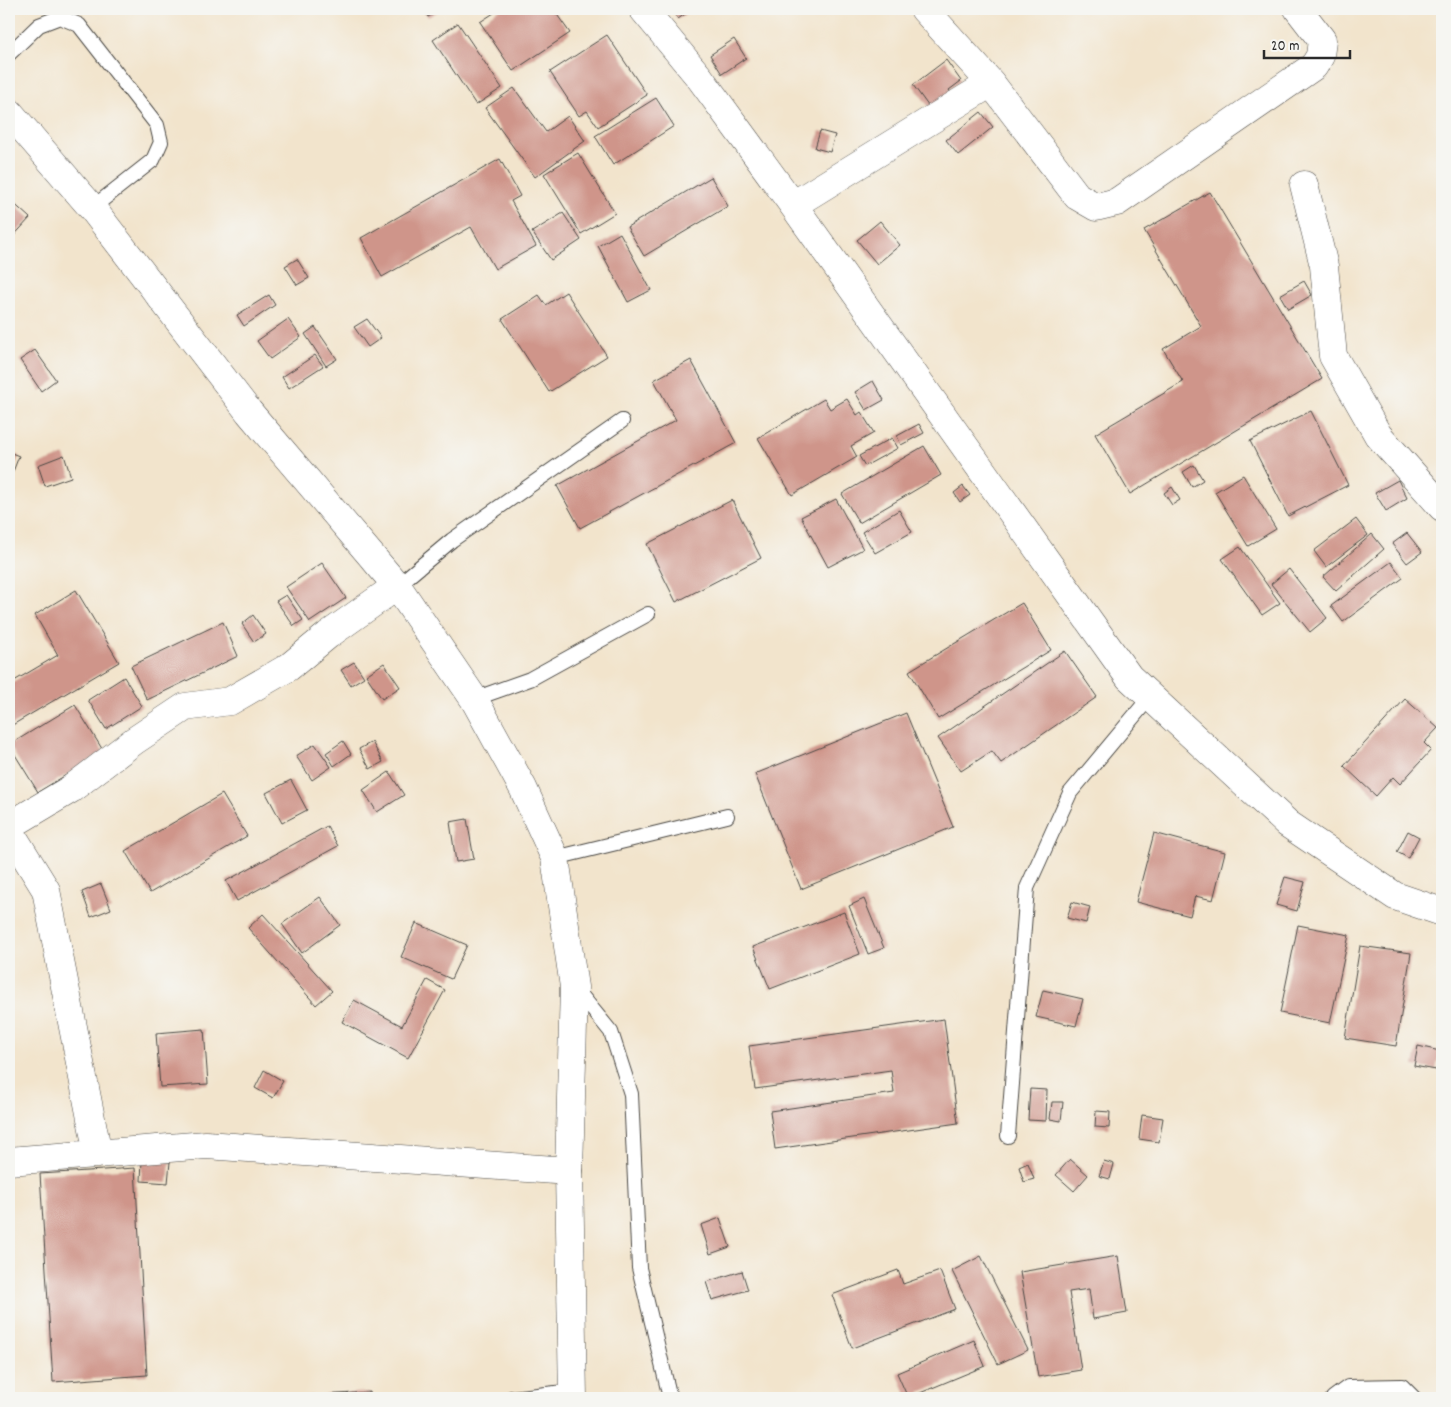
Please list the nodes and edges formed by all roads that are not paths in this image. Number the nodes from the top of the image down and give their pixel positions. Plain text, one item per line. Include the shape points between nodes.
1 (643, 9) edge
2 (924, 9) edge
3 (1298, 9) edge
4 (9, 54) edge
5 (991, 83) junction
6 (9, 112) edge
7 (1304, 185) dead end
8 (793, 206) junction
9 (92, 208) junction
10 (622, 421) dead end
11 (1442, 507) edge
12 (397, 586) junction
13 (648, 614) dead end
14 (1150, 697) junction
15 (474, 699) junction
16 (728, 816) dead end
17 (9, 826) edge
18 (9, 830) edge
19 (554, 858) junction
20 (1442, 912) edge
21 (574, 986) junction
22 (1008, 1136) dead end
23 (98, 1154) junction
24 (9, 1161) edge
25 (569, 1171) junction
26 (573, 1395) edge
27 (511, 1398) edge
28 (670, 1398) edge
29 (1334, 1398) edge
30 (1414, 1398) edge

1 - 8 street via 700,78
2 - 5 street
3 - 5 street via 1322,40 1320,56 1314,66 1118,202 1096,206 1077,196
4 - 9 lane via 40,25 60,17 79,25 157,125 161,142 153,160
5 - 8 street
6 - 9 street
7 - 11 street via 1324,266 1333,356 1378,435
8 - 14 street via 1128,677
9 - 12 street via 249,412
10 - 12 lane via 452,540
12 - 15 street
12 - 17 street via 289,667 230,701 185,707 71,789
13 - 15 lane via 530,679
14 - 20 street via 1288,824 1395,896
14 - 22 lane via 1070,794 1027,888
15 - 19 street via 523,788
16 - 19 lane
18 - 23 street via 46,890
19 - 21 street
21 - 25 street
21 - 28 lane via 611,1032 631,1094 639,1268
23 - 24 street
23 - 25 street via 206,1145
25 - 26 street
26 - 27 lane
29 - 30 lane via 1348,1387 1402,1386

